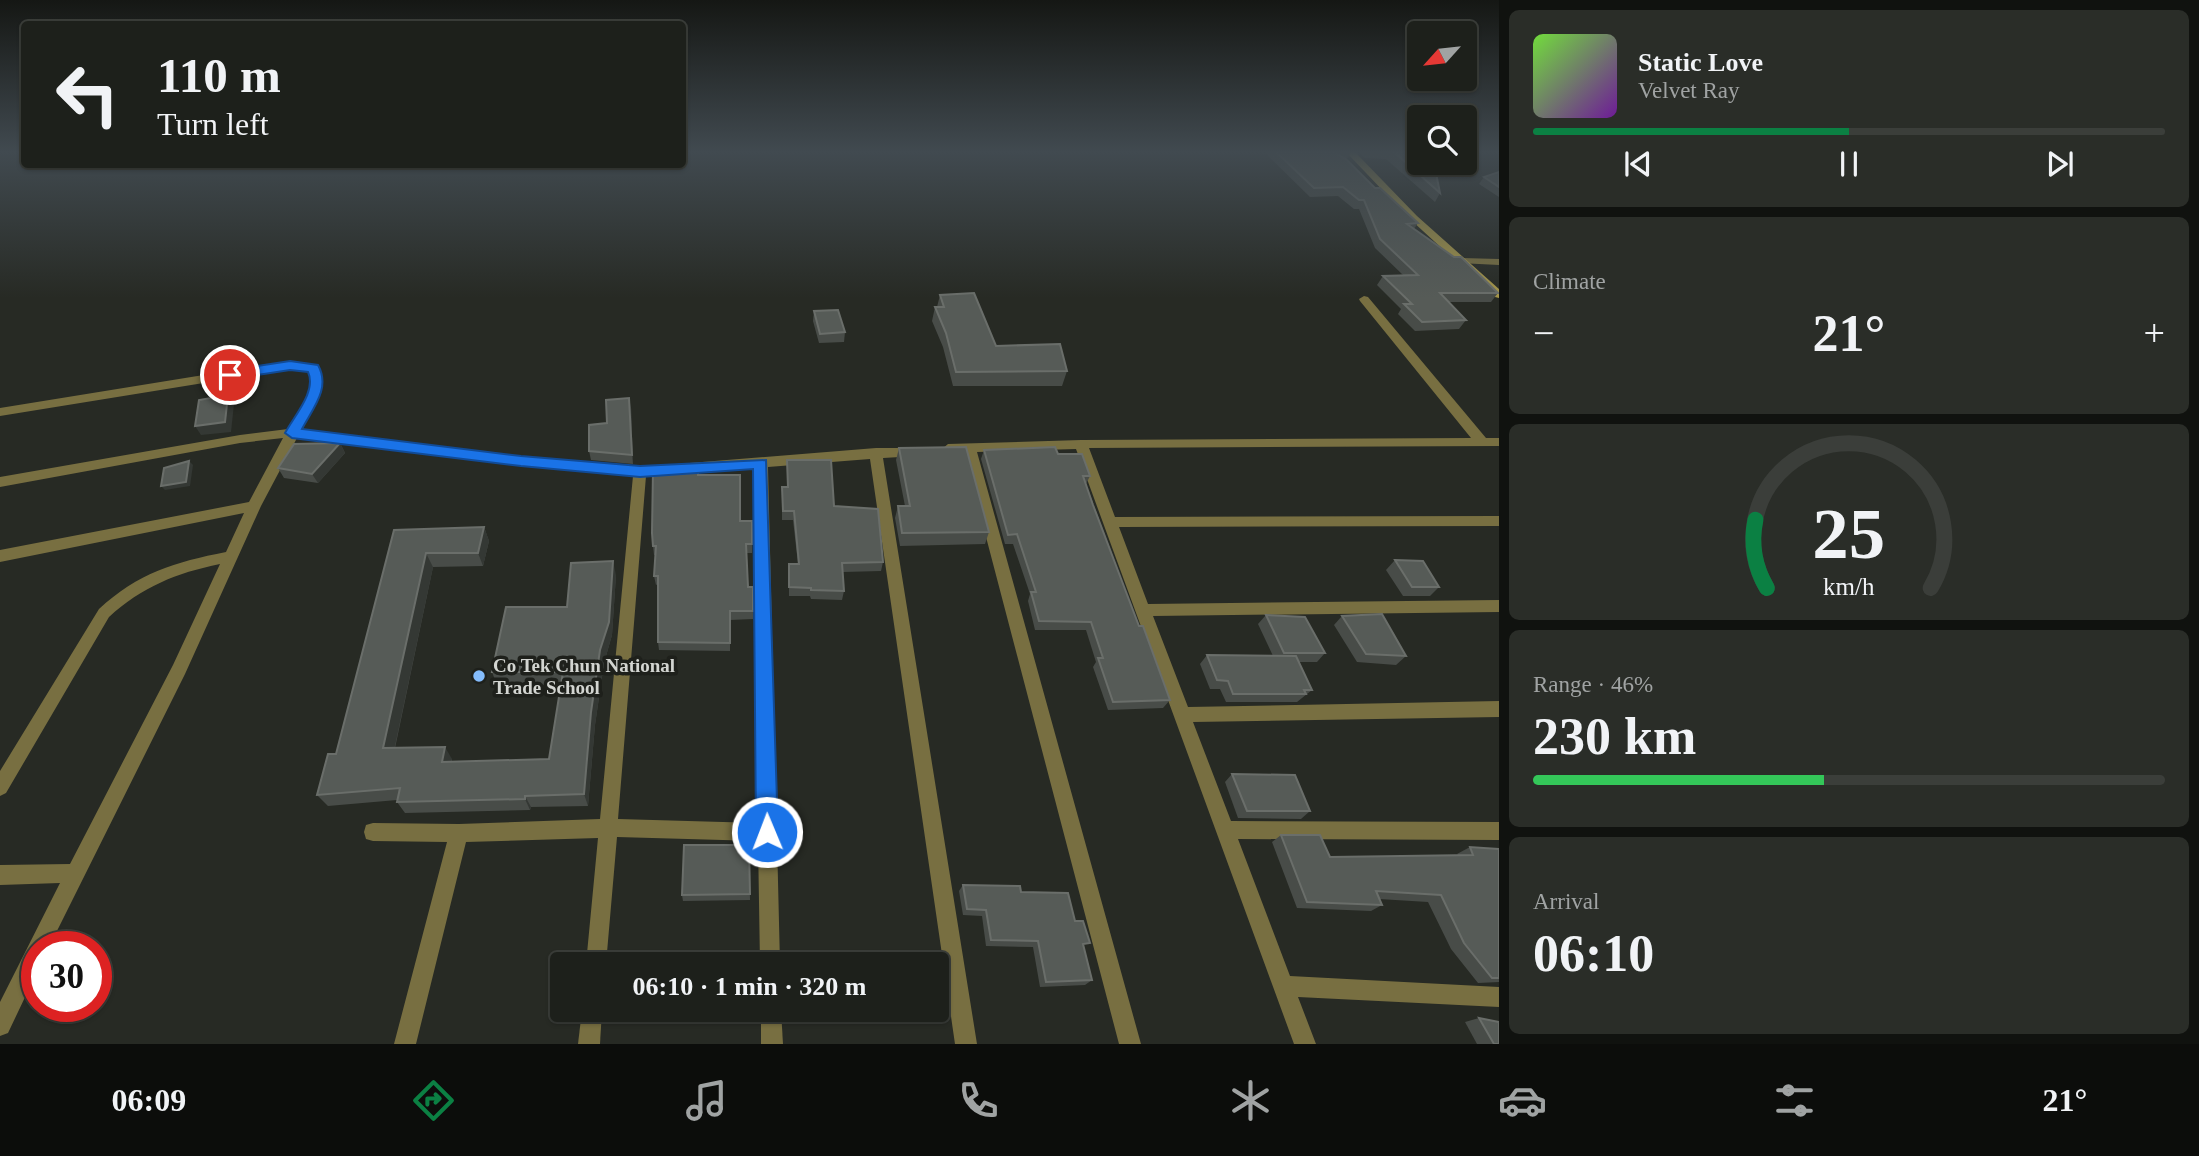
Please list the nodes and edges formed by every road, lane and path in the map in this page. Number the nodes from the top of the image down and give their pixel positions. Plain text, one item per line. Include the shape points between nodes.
1 (1396, 200) edge
2 (1462, 261) junction
3 (1499, 262) edge
4 (1499, 295) edge
5 (1364, 299) dead end
6 (0, 412) edge
7 (292, 433) junction
8 (1482, 442) junction
9 (1499, 442) edge
10 (1081, 443) junction
11 (969, 448) junction
12 (876, 453) junction
13 (761, 464) junction
14 (640, 472) junction
15 (0, 482) edge
16 (254, 506) junction
17 (1499, 521) edge
18 (1111, 522) junction
19 (0, 556) edge
20 (232, 556) junction
21 (1499, 606) edge
22 (1143, 610) junction
23 (1499, 709) edge
24 (1181, 715) junction
25 (0, 787) edge
26 (608, 828) junction
27 (1227, 830) junction
28 (1499, 831) edge
29 (373, 832) dead end
30 (767, 832) junction
31 (459, 833) junction
32 (74, 873) junction
33 (0, 875) edge
34 (45, 931) edge
35 (597, 952) edge
36 (770, 952) edge
37 (21, 981) edge
38 (1284, 986) junction
39 (1499, 997) edge
40 (591, 1022) edge
41 (771, 1022) edge
42 (0, 1025) edge
43 (405, 1044) edge
44 (589, 1044) edge
45 (772, 1044) edge
46 (966, 1044) edge
47 (1130, 1044) edge
48 (1305, 1044) edge

1 - 2 street
2 - 3 lane
2 - 4 street
5 - 8 street
6 - 7 street via 303,365 313,368 316,391
7 - 14 street
7 - 15 street
7 - 16 street
8 - 9 street
8 - 10 street
10 - 11 street
10 - 18 street
11 - 12 street
11 - 47 street
12 - 13 street
12 - 46 street
13 - 14 street
13 - 30 street
14 - 26 street
16 - 19 street
16 - 20 street
17 - 18 street
18 - 22 street
20 - 25 street via 157,575 123,593 104,613
20 - 32 street
21 - 22 street
22 - 24 street
23 - 24 street
24 - 27 street
26 - 30 street
26 - 31 street
26 - 35 street
27 - 28 street
27 - 38 street
29 - 31 street
30 - 36 street
31 - 43 street
32 - 33 street
32 - 34 street
37 - 42 street
38 - 39 street
38 - 48 street
40 - 44 street
41 - 45 street

